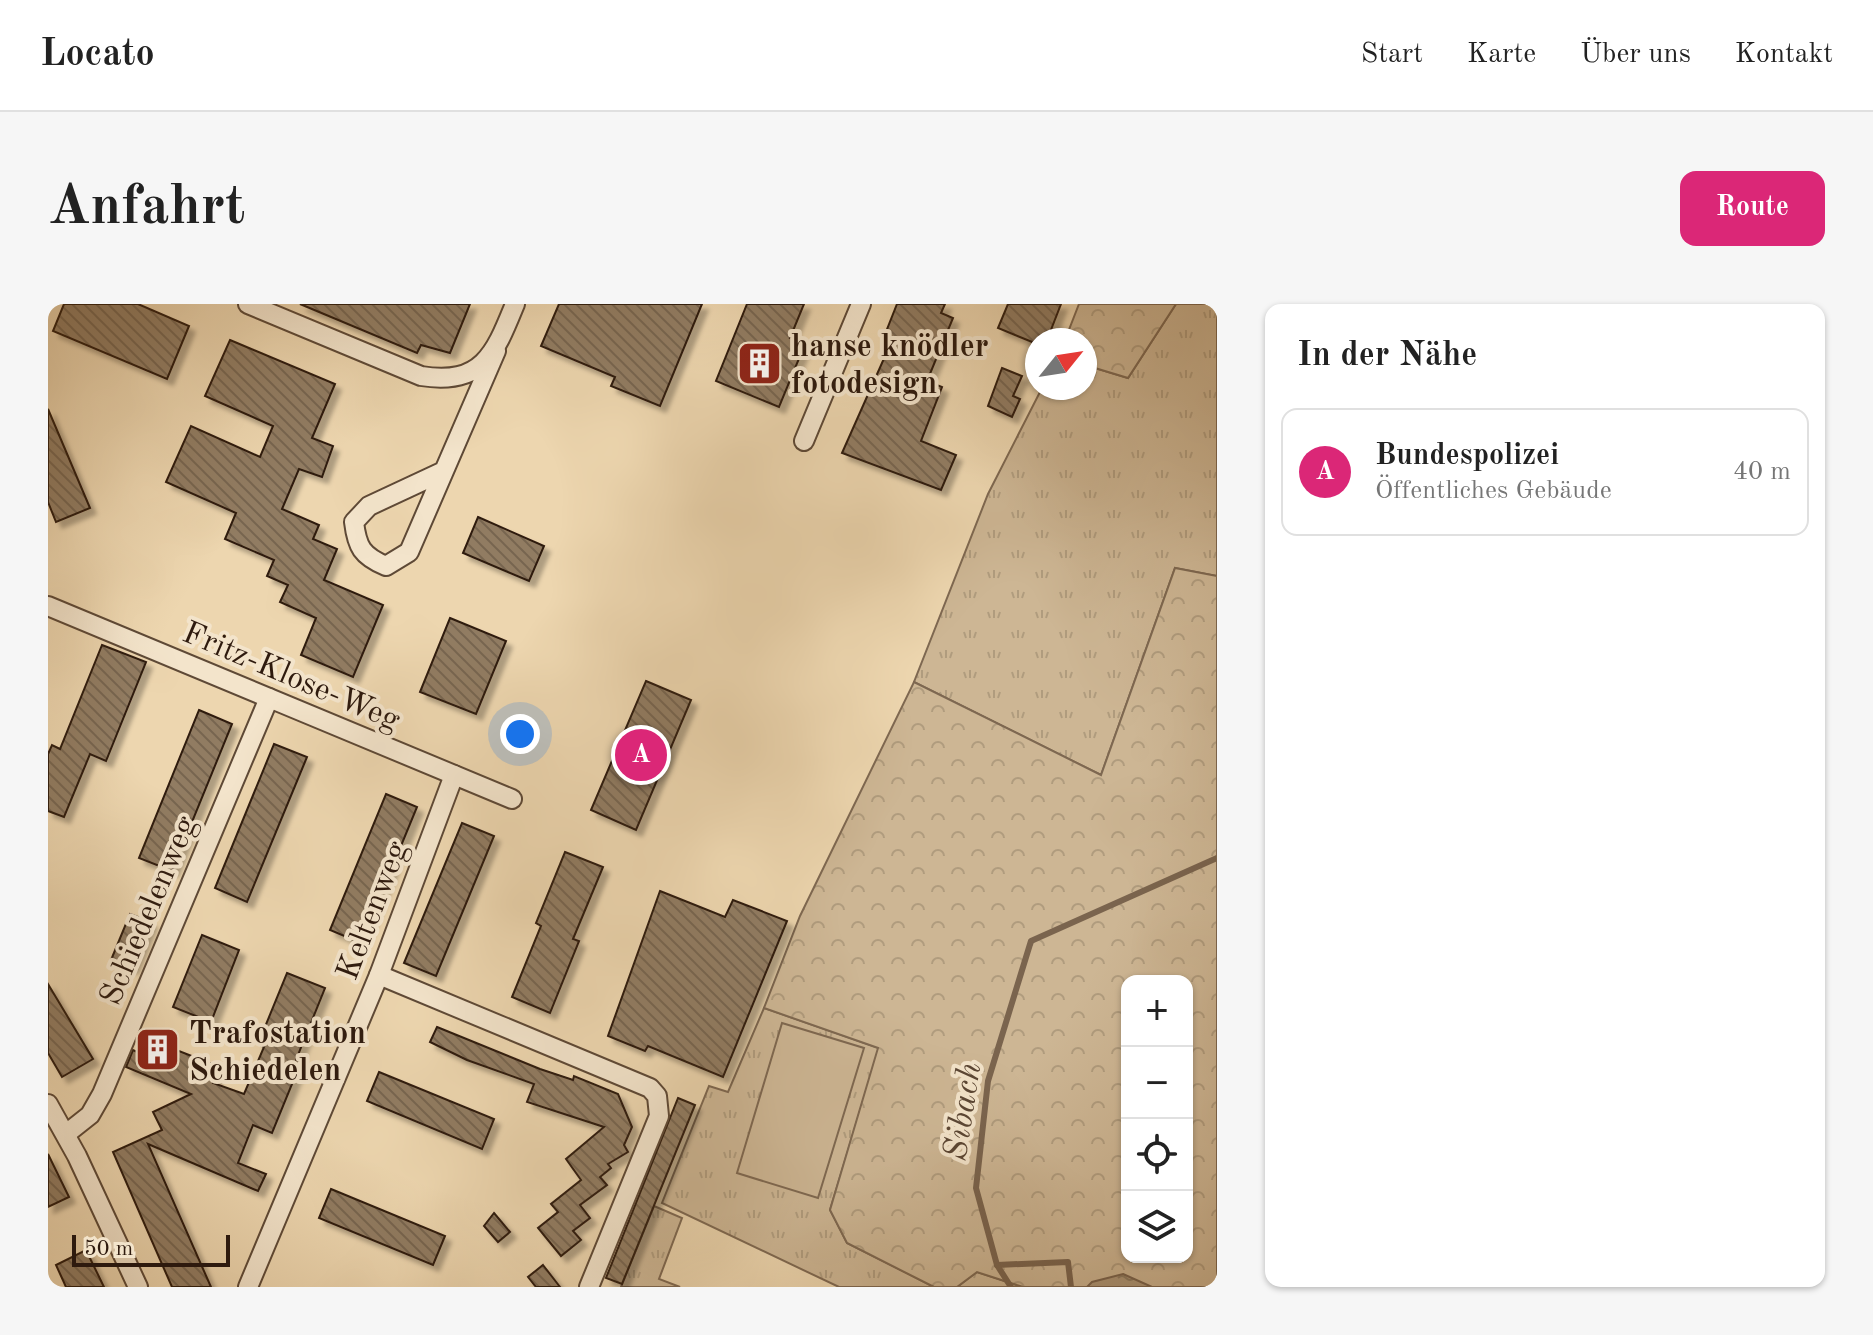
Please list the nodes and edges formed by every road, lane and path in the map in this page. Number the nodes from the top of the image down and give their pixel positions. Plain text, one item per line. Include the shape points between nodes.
1 (248, 304) edge
2 (515, 304) edge
3 (861, 304) edge
4 (496, 351) junction
5 (804, 441) dead end
6 (444, 471) junction
7 (48, 606) edge
8 (269, 698) junction
9 (454, 775) junction
10 (512, 799) dead end
11 (379, 975) junction
12 (48, 1104) edge
13 (66, 1134) junction
14 (138, 1287) edge
15 (248, 1287) edge
16 (589, 1287) edge

1 - 4 street via 421,376 463,376
2 - 4 street
3 - 5 street
4 - 6 street
6 - 6 street via 409,552 386,566 367,558 357,544 354,522 369,506
7 - 8 street, Fritz-Klose-Weg
8 - 9 street, Fritz-Klose-Weg
8 - 13 street, Schiedelenweg via 102,1094 90,1115
9 - 10 street, Fritz-Klose-Weg
9 - 11 street, Keltenweg
11 - 15 street, Keltenweg
11 - 16 street via 650,1088 657,1096 659,1116
12 - 13 street
13 - 14 street

